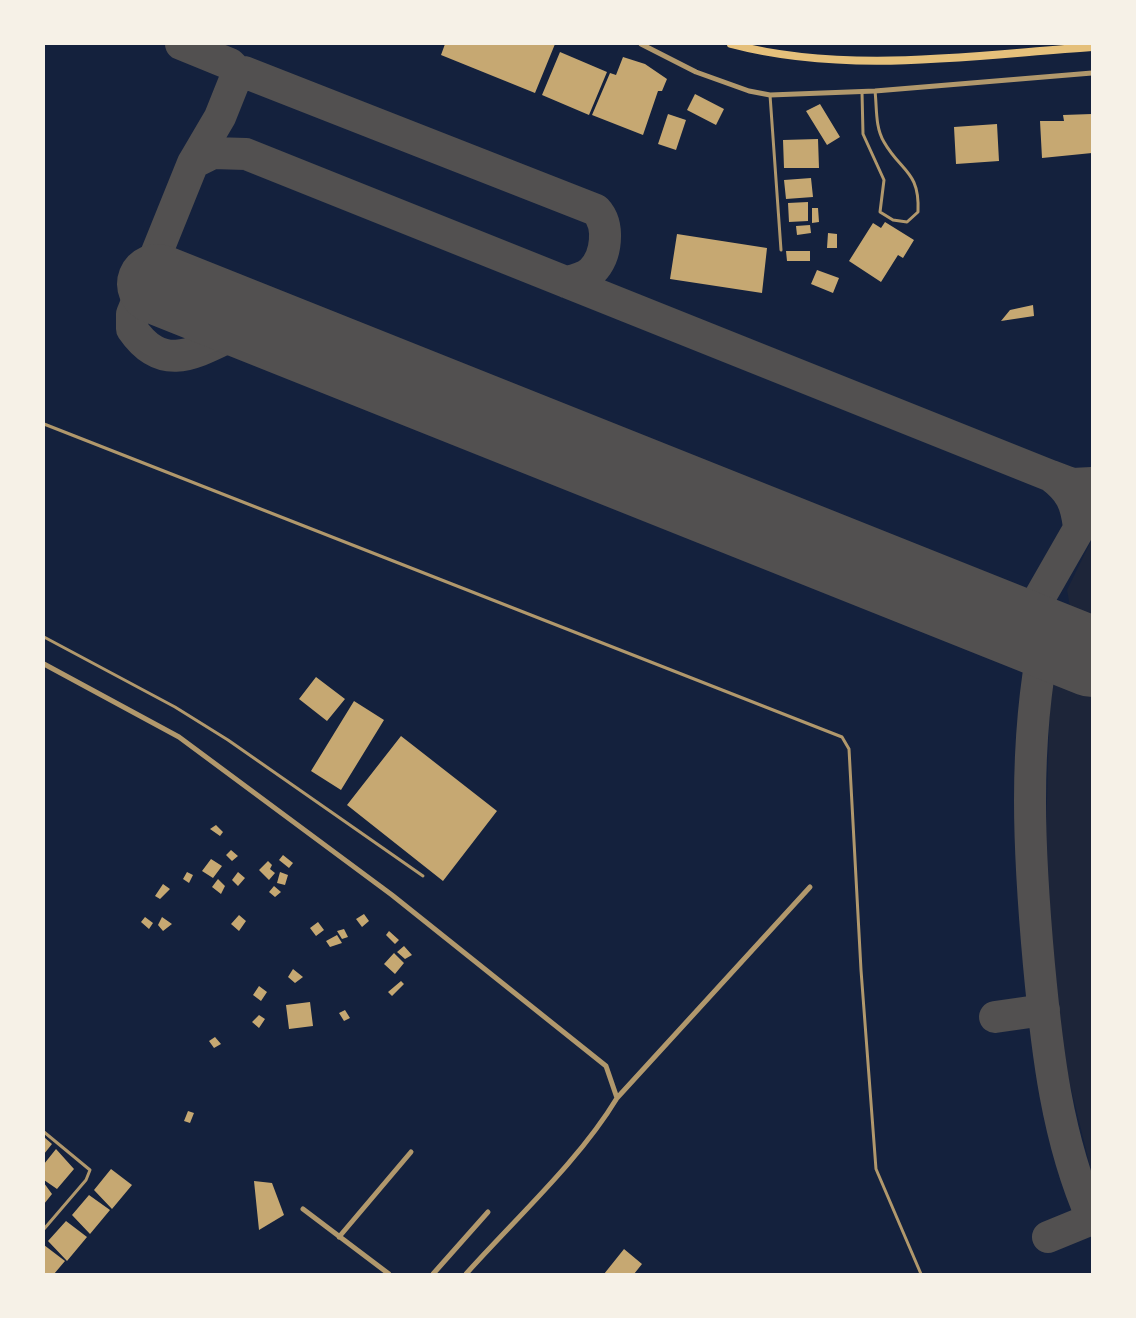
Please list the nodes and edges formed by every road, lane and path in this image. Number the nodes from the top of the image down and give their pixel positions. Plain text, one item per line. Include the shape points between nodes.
1 (641, 44) edge
2 (731, 44) edge
3 (1092, 47) edge
4 (1092, 73) edge
5 (876, 91) junction
6 (862, 92) junction
7 (770, 95) junction
8 (781, 250) dead end
9 (44, 424) edge
10 (44, 637) edge
11 (44, 664) edge
12 (423, 876) dead end
13 (810, 887) dead end
14 (617, 1098) junction
15 (44, 1132) edge
16 (411, 1152) dead end
17 (303, 1209) dead end
18 (488, 1212) dead end
19 (44, 1229) edge
20 (339, 1237) junction
21 (389, 1275) edge
22 (434, 1275) edge
23 (466, 1275) edge
24 (921, 1275) edge

1 - 7 street via 696,72
2 - 3 main road via 794,55 888,61
4 - 5 street
5 - 6 street
5 - 6 lane via 878,128 885,144 910,173 919,194 918,212 907,222 880,212 884,180 863,134
6 - 7 street
7 - 8 lane
9 - 24 lane via 842,737 849,749 876,1169
10 - 12 lane via 201,724
11 - 14 street via 179,737 392,895 592,1052 606,1066
13 - 14 street
14 - 23 street via 582,1146
15 - 19 lane via 90,1170
16 - 20 street
17 - 20 street
18 - 22 street
20 - 21 street

